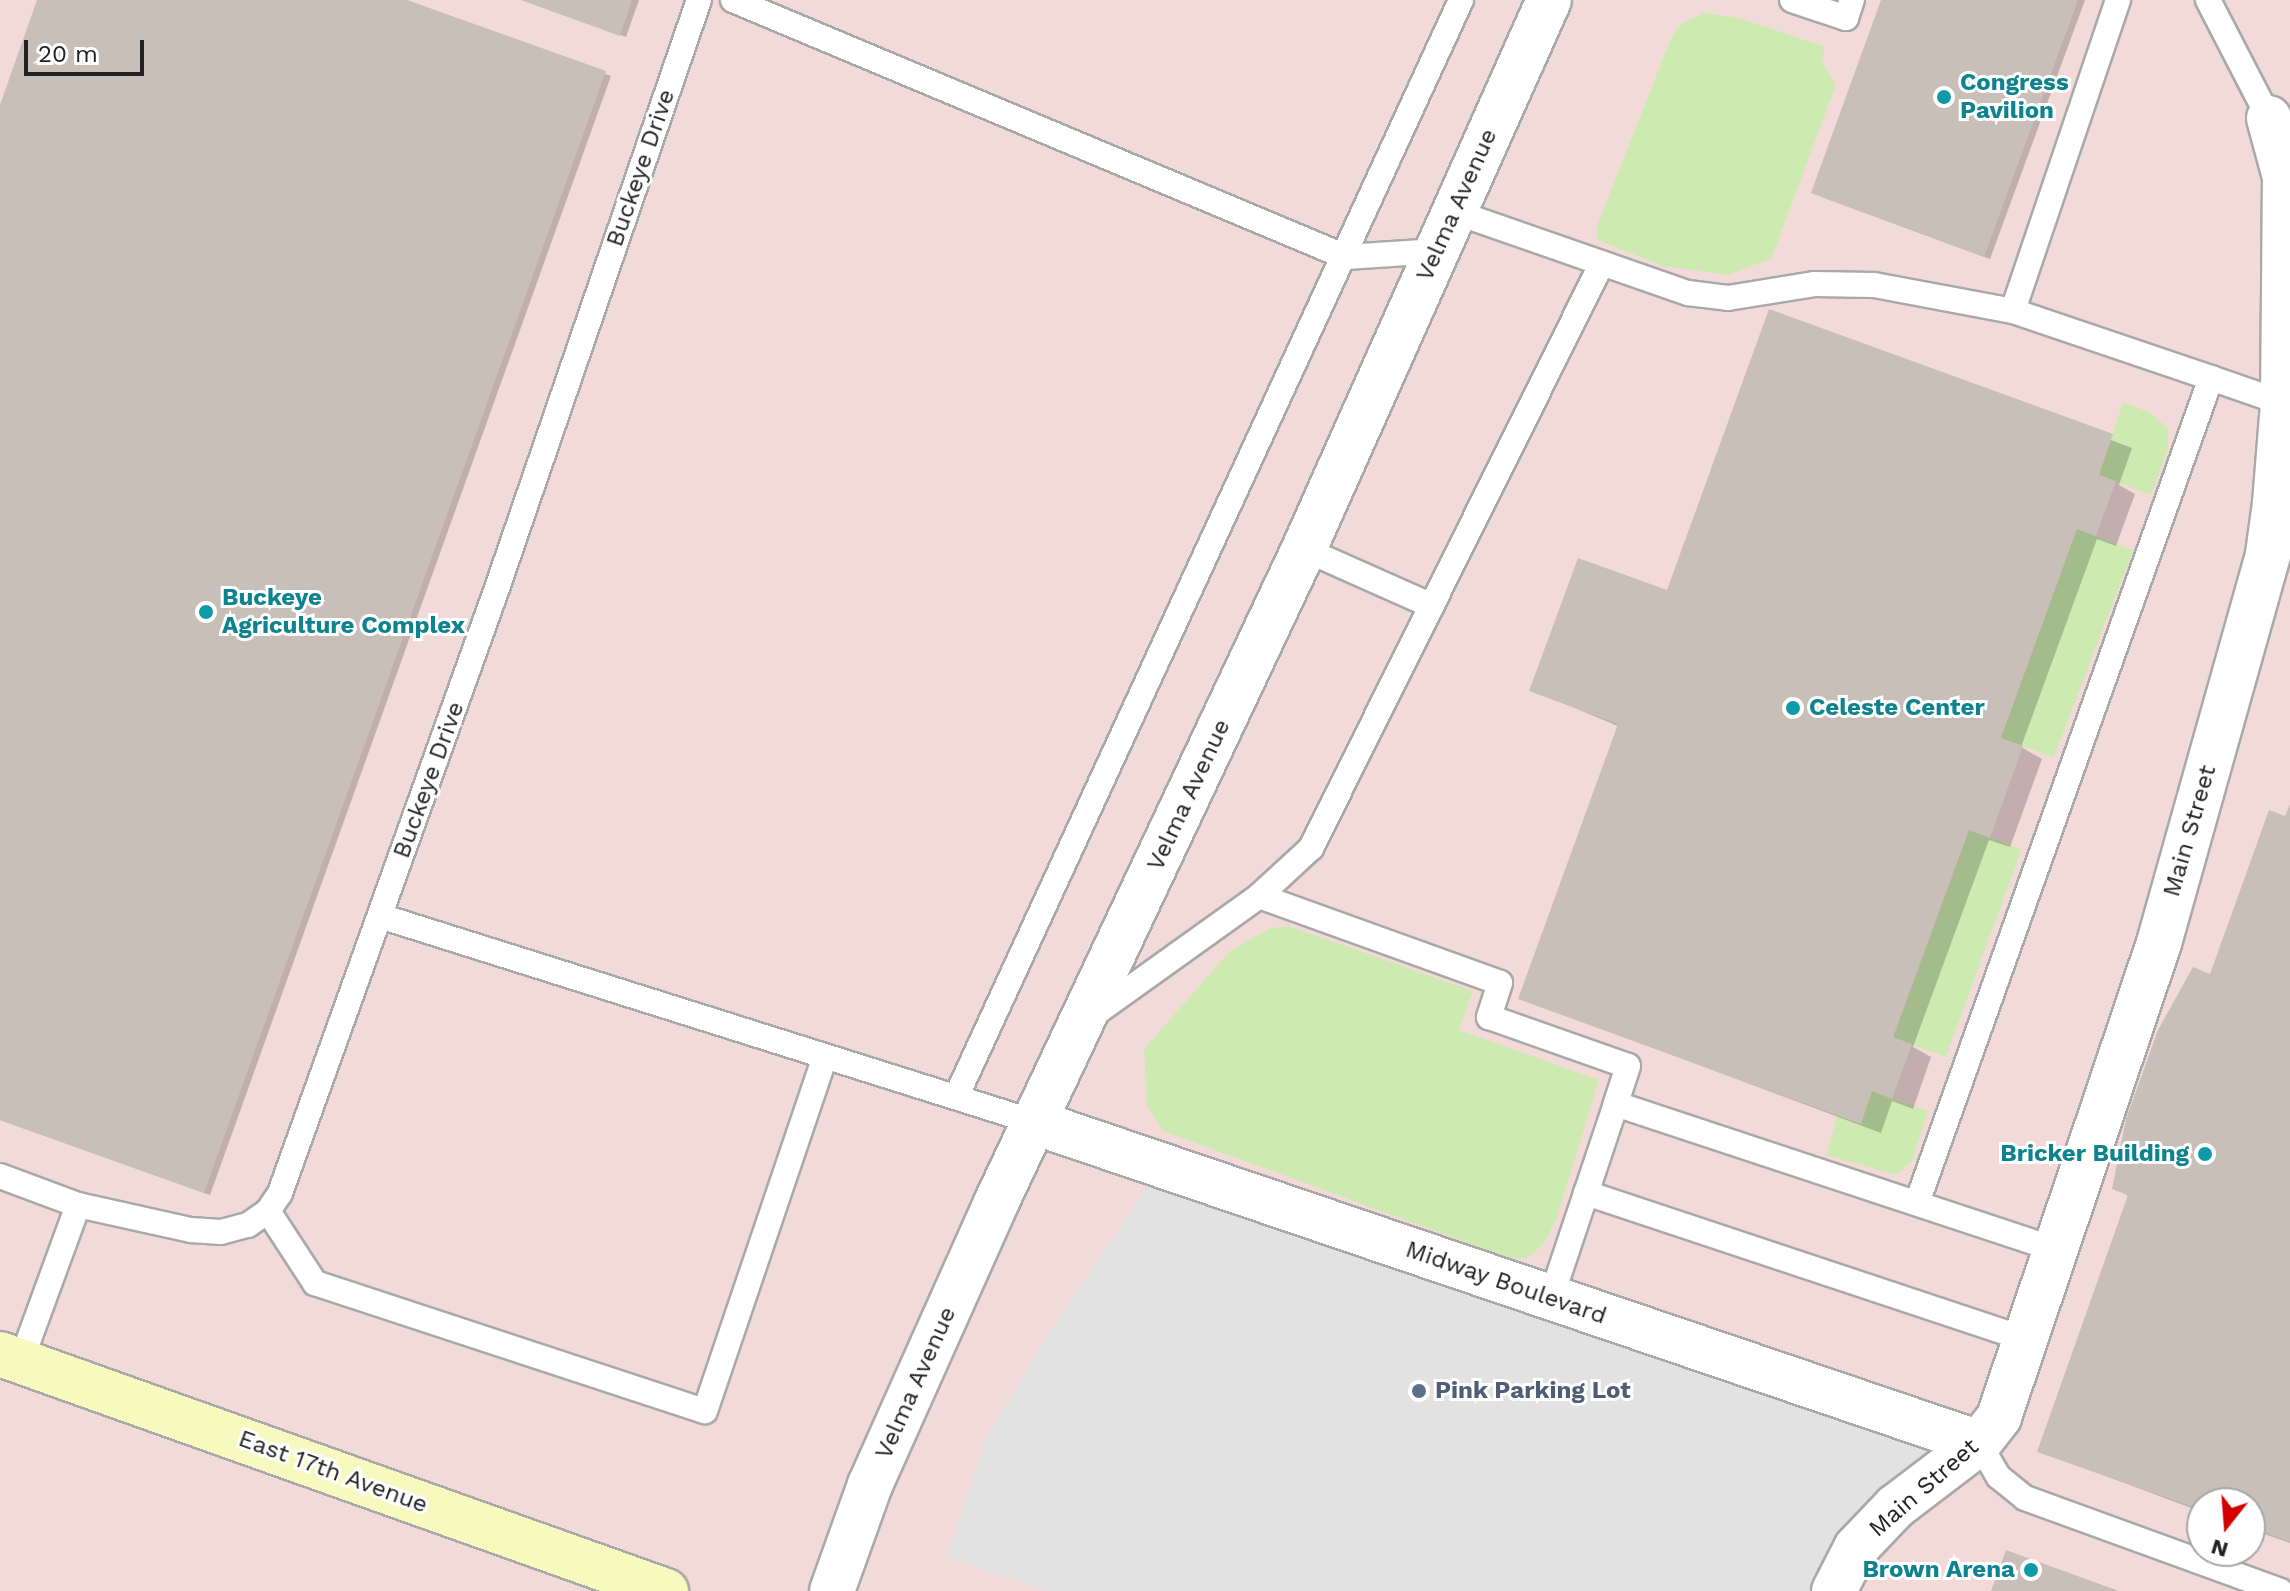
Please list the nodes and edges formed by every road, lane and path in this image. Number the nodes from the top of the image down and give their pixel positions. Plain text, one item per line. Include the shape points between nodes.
1 (699, 0) edge
2 (733, 0) edge
3 (1461, 0) edge
4 (1549, 0) edge
5 (1792, 0) edge
6 (1852, 0) edge
7 (2118, 0) edge
8 (2208, 0) edge
9 (2269, 118) joint
10 (1446, 231) junction
11 (1346, 257) junction
12 (1602, 263) junction
13 (2013, 311) junction
14 (2211, 378) junction
15 (2283, 403) junction
16 (1304, 549) junction
17 (1432, 606) junction
18 (1259, 896) junction
19 (380, 916) junction
20 (1081, 1024) junction
21 (825, 1057) junction
22 (957, 1095) junction
23 (1616, 1104) junction
24 (1034, 1122) junction
25 (0, 1176) edge
26 (1586, 1193) junction
27 (1917, 1203) junction
28 (78, 1205) junction
29 (268, 1211) junction
30 (2058, 1250) junction
31 (1551, 1298) junction
32 (2029, 1340) junction
33 (10, 1358) edge
34 (1979, 1443) junction
35 (666, 1591) edge
36 (832, 1591) edge
37 (1834, 1591) edge
38 (2281, 1591) edge

1 - 19 lane, Buckeye Drive
2 - 11 lane
3 - 11 lane
4 - 10 street, Velma Avenue
5 - 6 lane via 1846,18
7 - 13 lane
8 - 9 lane, Main Street
9 - 15 street, Main Street via 2285,177
10 - 11 lane
10 - 12 lane
10 - 16 street, Velma Avenue
11 - 22 lane
12 - 13 lane via 1688,293 1728,298 1814,284 1874,285
12 - 17 lane
13 - 14 lane
14 - 15 lane
14 - 27 lane
15 - 30 street, Main Street via 2268,554 2159,943
16 - 17 lane
16 - 20 street, Velma Avenue
17 - 18 lane via 1311,848
18 - 20 lane
18 - 23 lane via 1500,983 1489,1017 1628,1066
19 - 21 lane
19 - 29 lane, Buckeye Drive via 280,1193
20 - 24 street, Velma Avenue
21 - 22 lane
21 - 29 lane via 705,1411 315,1283
22 - 24 lane
23 - 26 lane
23 - 27 lane
24 - 31 street, Midway Boulevard
24 - 36 street, Velma Avenue via 870,1485
25 - 28 lane
26 - 31 lane
26 - 32 lane
27 - 30 lane
28 - 29 lane via 221,1232 248,1225
28 - 33 lane
30 - 32 street, Main Street
31 - 34 street, Midway Boulevard
32 - 34 street, Main Street via 1999,1417
33 - 35 street, East 17th Avenue
34 - 37 street, Main Street via 1895,1507 1856,1548
34 - 38 lane via 1999,1477 2025,1498

